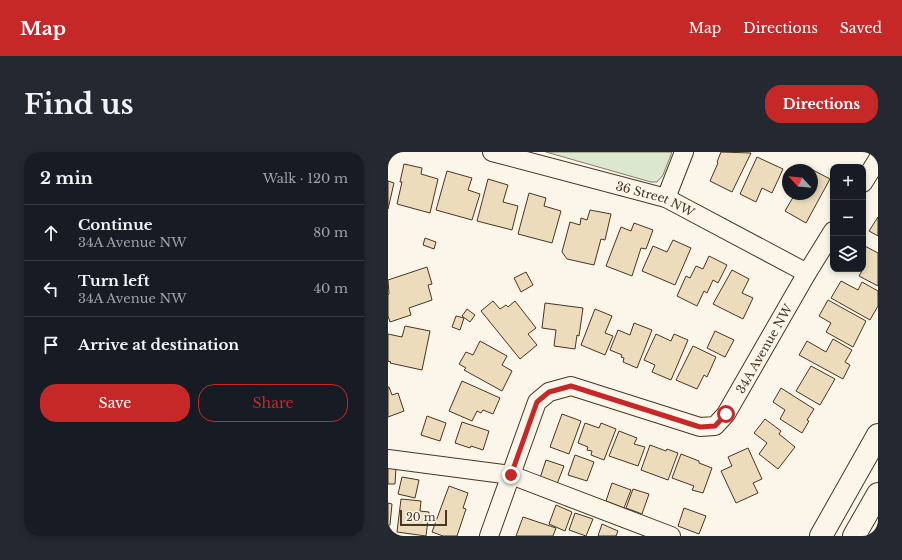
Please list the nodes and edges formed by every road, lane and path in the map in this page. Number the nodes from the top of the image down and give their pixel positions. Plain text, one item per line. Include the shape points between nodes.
1 (492, 152) edge
2 (684, 152) edge
3 (878, 159) edge
4 (866, 178) edge
5 (666, 198) junction
6 (830, 236) edge
7 (807, 273) junction
8 (878, 435) edge
9 (388, 459) edge
10 (511, 475) junction
11 (878, 494) edge
12 (489, 536) edge
13 (671, 536) edge
14 (821, 536) edge
15 (854, 536) edge

1 - 5 street, 36 Street NW
2 - 5 street
3 - 4 street
5 - 7 street, 36 Street NW
6 - 7 street, 34A Avenue NW
7 - 10 street, 34A Avenue NW via 726,414 715,426 700,427 571,386 549,392 537,402
8 - 14 main road
9 - 10 street
10 - 12 street, 34A Avenue NW
10 - 13 street
11 - 15 main road

